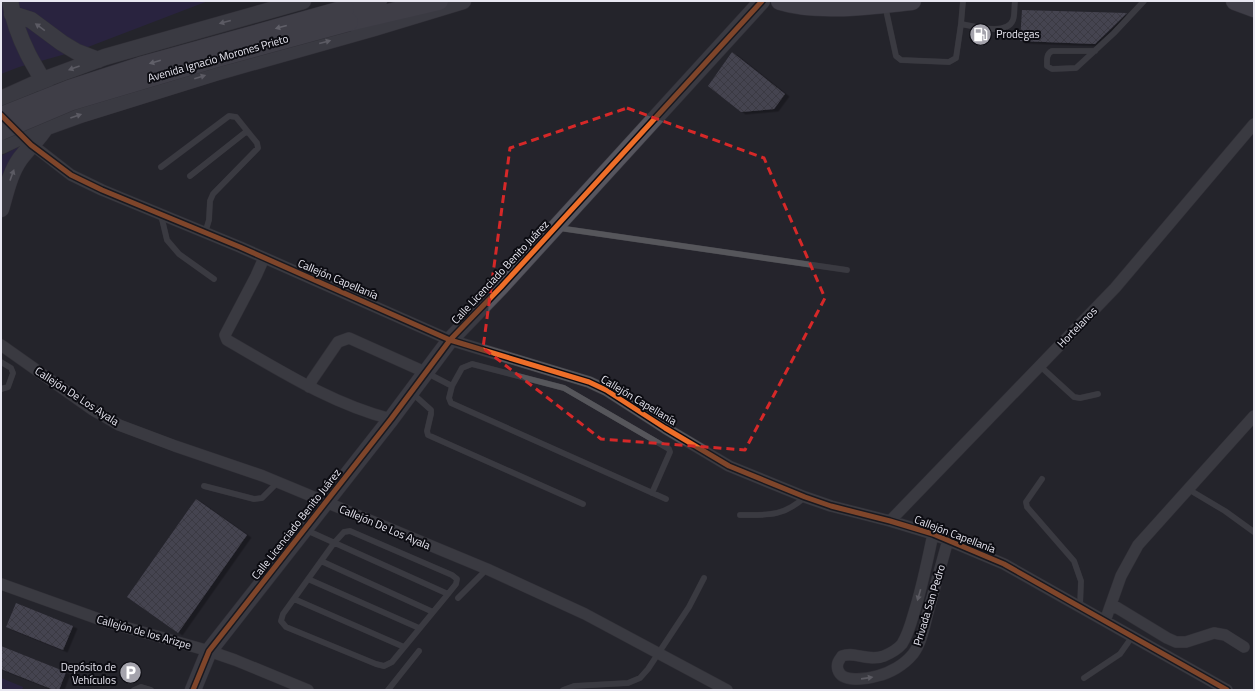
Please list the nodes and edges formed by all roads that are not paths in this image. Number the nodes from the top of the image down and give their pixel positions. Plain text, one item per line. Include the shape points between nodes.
1 (303, 1) edge
2 (378, 1) edge
3 (439, 1) edge
4 (463, 1) edge
5 (762, 1) edge
6 (780, 1) edge
7 (912, 1) edge
8 (963, 1) edge
9 (1015, 1) edge
10 (1144, 1) edge
11 (1235, 1) edge
12 (11, 5) edge
13 (1254, 8) edge
14 (886, 10) dead end
15 (347, 15) junction
16 (961, 24) junction
17 (1095, 51) junction
18 (102, 58) junction
19 (43, 80) junction
20 (1, 99) edge
21 (131, 99) junction
22 (1, 116) edge
23 (1254, 124) edge
24 (46, 127) junction
25 (1, 131) edge
26 (247, 131) junction
27 (26, 140) junction
28 (1, 146) edge
29 (161, 167) dead end
30 (190, 176) dead end
31 (1, 209) edge
32 (161, 215) junction
33 (555, 227) junction
34 (205, 233) junction
35 (264, 258) junction
36 (848, 270) dead end
37 (214, 279) dead end
38 (450, 340) junction
39 (1, 346) edge
40 (1, 362) edge
41 (1040, 366) junction
42 (427, 373) junction
43 (452, 386) junction
44 (309, 387) junction
45 (1, 389) edge
46 (411, 393) junction
47 (1098, 394) dead end
48 (1254, 416) edge
49 (391, 419) junction
50 (1042, 479) dead end
51 (278, 482) junction
52 (204, 486) dead end
53 (1188, 489) junction
54 (652, 493) junction
55 (805, 497) junction
56 (666, 499) dead end
57 (326, 502) junction
58 (582, 504) dead end
59 (740, 515) dead end
60 (890, 521) junction
61 (304, 529) junction
62 (1254, 532) edge
63 (933, 534) junction
64 (948, 540) junction
65 (334, 543) junction
66 (321, 562) junction
67 (487, 569) junction
68 (924, 577) junction
69 (704, 578) dead end
70 (308, 579) junction
71 (936, 581) junction
72 (1, 584) edge
73 (448, 594) junction
74 (458, 598) dead end
75 (294, 599) junction
76 (1111, 604) junction
77 (1080, 607) junction
78 (433, 612) junction
79 (1105, 621) junction
80 (419, 628) junction
81 (1132, 637) junction
82 (404, 647) junction
83 (1244, 647) dead end
84 (209, 651) junction
85 (419, 651) dead end
86 (659, 653) junction
87 (1084, 678) dead end
88 (134, 690) edge
89 (151, 690) edge
90 (193, 690) edge
91 (308, 690) edge
92 (388, 690) edge
93 (563, 690) edge
94 (727, 690) edge
95 (1227, 690) edge

1 -> 18 street
2 - 15 main road, Avenida Ignacio Morones Prieto
3 - 15 main road, Avenida Ignacio Morones Prieto
21 -> 4 street
5 - 33 street, Calle Licenciado Benito Juárez
6 - 7 main road via 810,6 841,7
8 - 16 lane
9 - 16 lane via 1013,20 1006,27 997,29
10 - 17 lane
11 - 13 main road
18 -> 12 street via 69,48
12 - 19 street via 27,52
14 - 16 lane via 896,56 901,60 949,62 956,58
15 -> 22 main road, Avenida Ignacio Morones Prieto, bridge via 140,66 69,89
15 - 25 main road, Avenida Ignacio Morones Prieto, bridge via 72,101
17 - 17 lane via 1076,68 1052,69 1047,66 1047,55 1052,51
18 -> 19 street
18 - 21 street via 104,80 111,92
19 - 20 street
19 - 24 street via 51,114
24 -> 21 street
22 - 27 street
23 - 41 street, Hortelanos via 1115,288
24 - 27 street
26 - 29 lane via 236,117 229,116
26 - 30 lane
26 - 34 lane via 258,148 213,194
27 - 28 street
31 -> 27 street
27 - 32 street, Callejón Capellanía via 71,175
32 - 34 street, Callejón Capellanía
32 - 37 lane via 167,240 179,254
33 - 36 lane
33 - 38 street, Calle Licenciado Benito Juárez
34 - 35 street, Callejón Capellanía
35 - 38 street, Callejón Capellanía
35 - 44 street via 225,335 227,340
38 - 42 street, Calle Licenciado Benito Juárez
38 - 55 street, Callejón Capellanía via 588,382 606,390 729,466
39 - 51 street, Callejón De Los Ayala via 119,425
40 - 45 lane via 11,368 13,373 8,387
41 - 47 lane via 1074,397
41 - 60 street, Hortelanos
42 - 43 lane
42 - 44 street via 349,338 338,342
42 - 46 street, Calle Licenciado Benito Juárez
43 - 54 lane via 449,398 451,403
43 - 54 lane via 462,368 472,364 564,388 669,448 670,452
44 - 49 street via 371,414
46 - 49 street, Calle Licenciado Benito Juárez
46 - 58 lane via 431,410 428,435
48 - 53 street
49 - 57 street, Calle Licenciado Benito Juárez
50 - 77 lane via 1026,502 1026,507 1074,561 1081,581
51 - 52 lane via 262,498 254,499
51 - 57 street, Callejón De Los Ayala
53 - 62 lane via 1226,511
53 - 76 street via 1138,545 1121,576
54 - 56 lane
55 - 59 lane via 794,507 771,516
55 - 60 street, Callejón Capellanía
57 - 61 street, Calle Licenciado Benito Juárez
57 - 67 street, Callejón De Los Ayala
60 - 63 street, Callejón Capellanía
61 - 65 lane
61 - 84 street, Calle Licenciado Benito Juárez
63 - 64 street, Callejón Capellanía
63 - 68 street, Privada San Pedro
64 - 71 street, Privada San Pedro
64 - 77 street, Callejón Capellanía via 1004,564
65 - 66 lane
65 - 73 lane
65 - 73 lane via 344,532 353,531 452,575 457,582
66 - 70 lane
66 - 78 lane
67 - 74 lane
67 - 86 street, Callejón De Los Ayala via 585,614
68 - 71 street
68 -> 71 street, Privada San Pedro via 906,637 900,645 889,654 875,658 850,654 842,656 837,664 840,674 848,678 861,679 890,672 905,663 918,645
69 - 86 lane via 689,607
70 - 75 lane
70 - 80 lane
72 - 84 street, Callejón de los Arizpe via 107,622
73 - 78 lane
75 - 82 lane
75 - 82 lane via 281,617 286,626 380,666 388,665
76 - 79 street
76 - 83 street via 1176,642 1186,642 1214,633 1225,635
77 - 79 street, Callejón Capellanía
78 - 80 lane
79 - 81 street, Callejón Capellanía
80 - 82 lane
81 - 87 lane via 1120,654
81 - 95 street, Callejón Capellanía
84 - 90 street, Calle Licenciado Benito Juárez
84 - 91 street, Callejón de los Arizpe
85 - 92 lane
86 - 93 lane via 640,678 634,681 613,685 574,686
86 - 94 street, Callejón De Los Ayala
88 - 89 lane via 141,687

